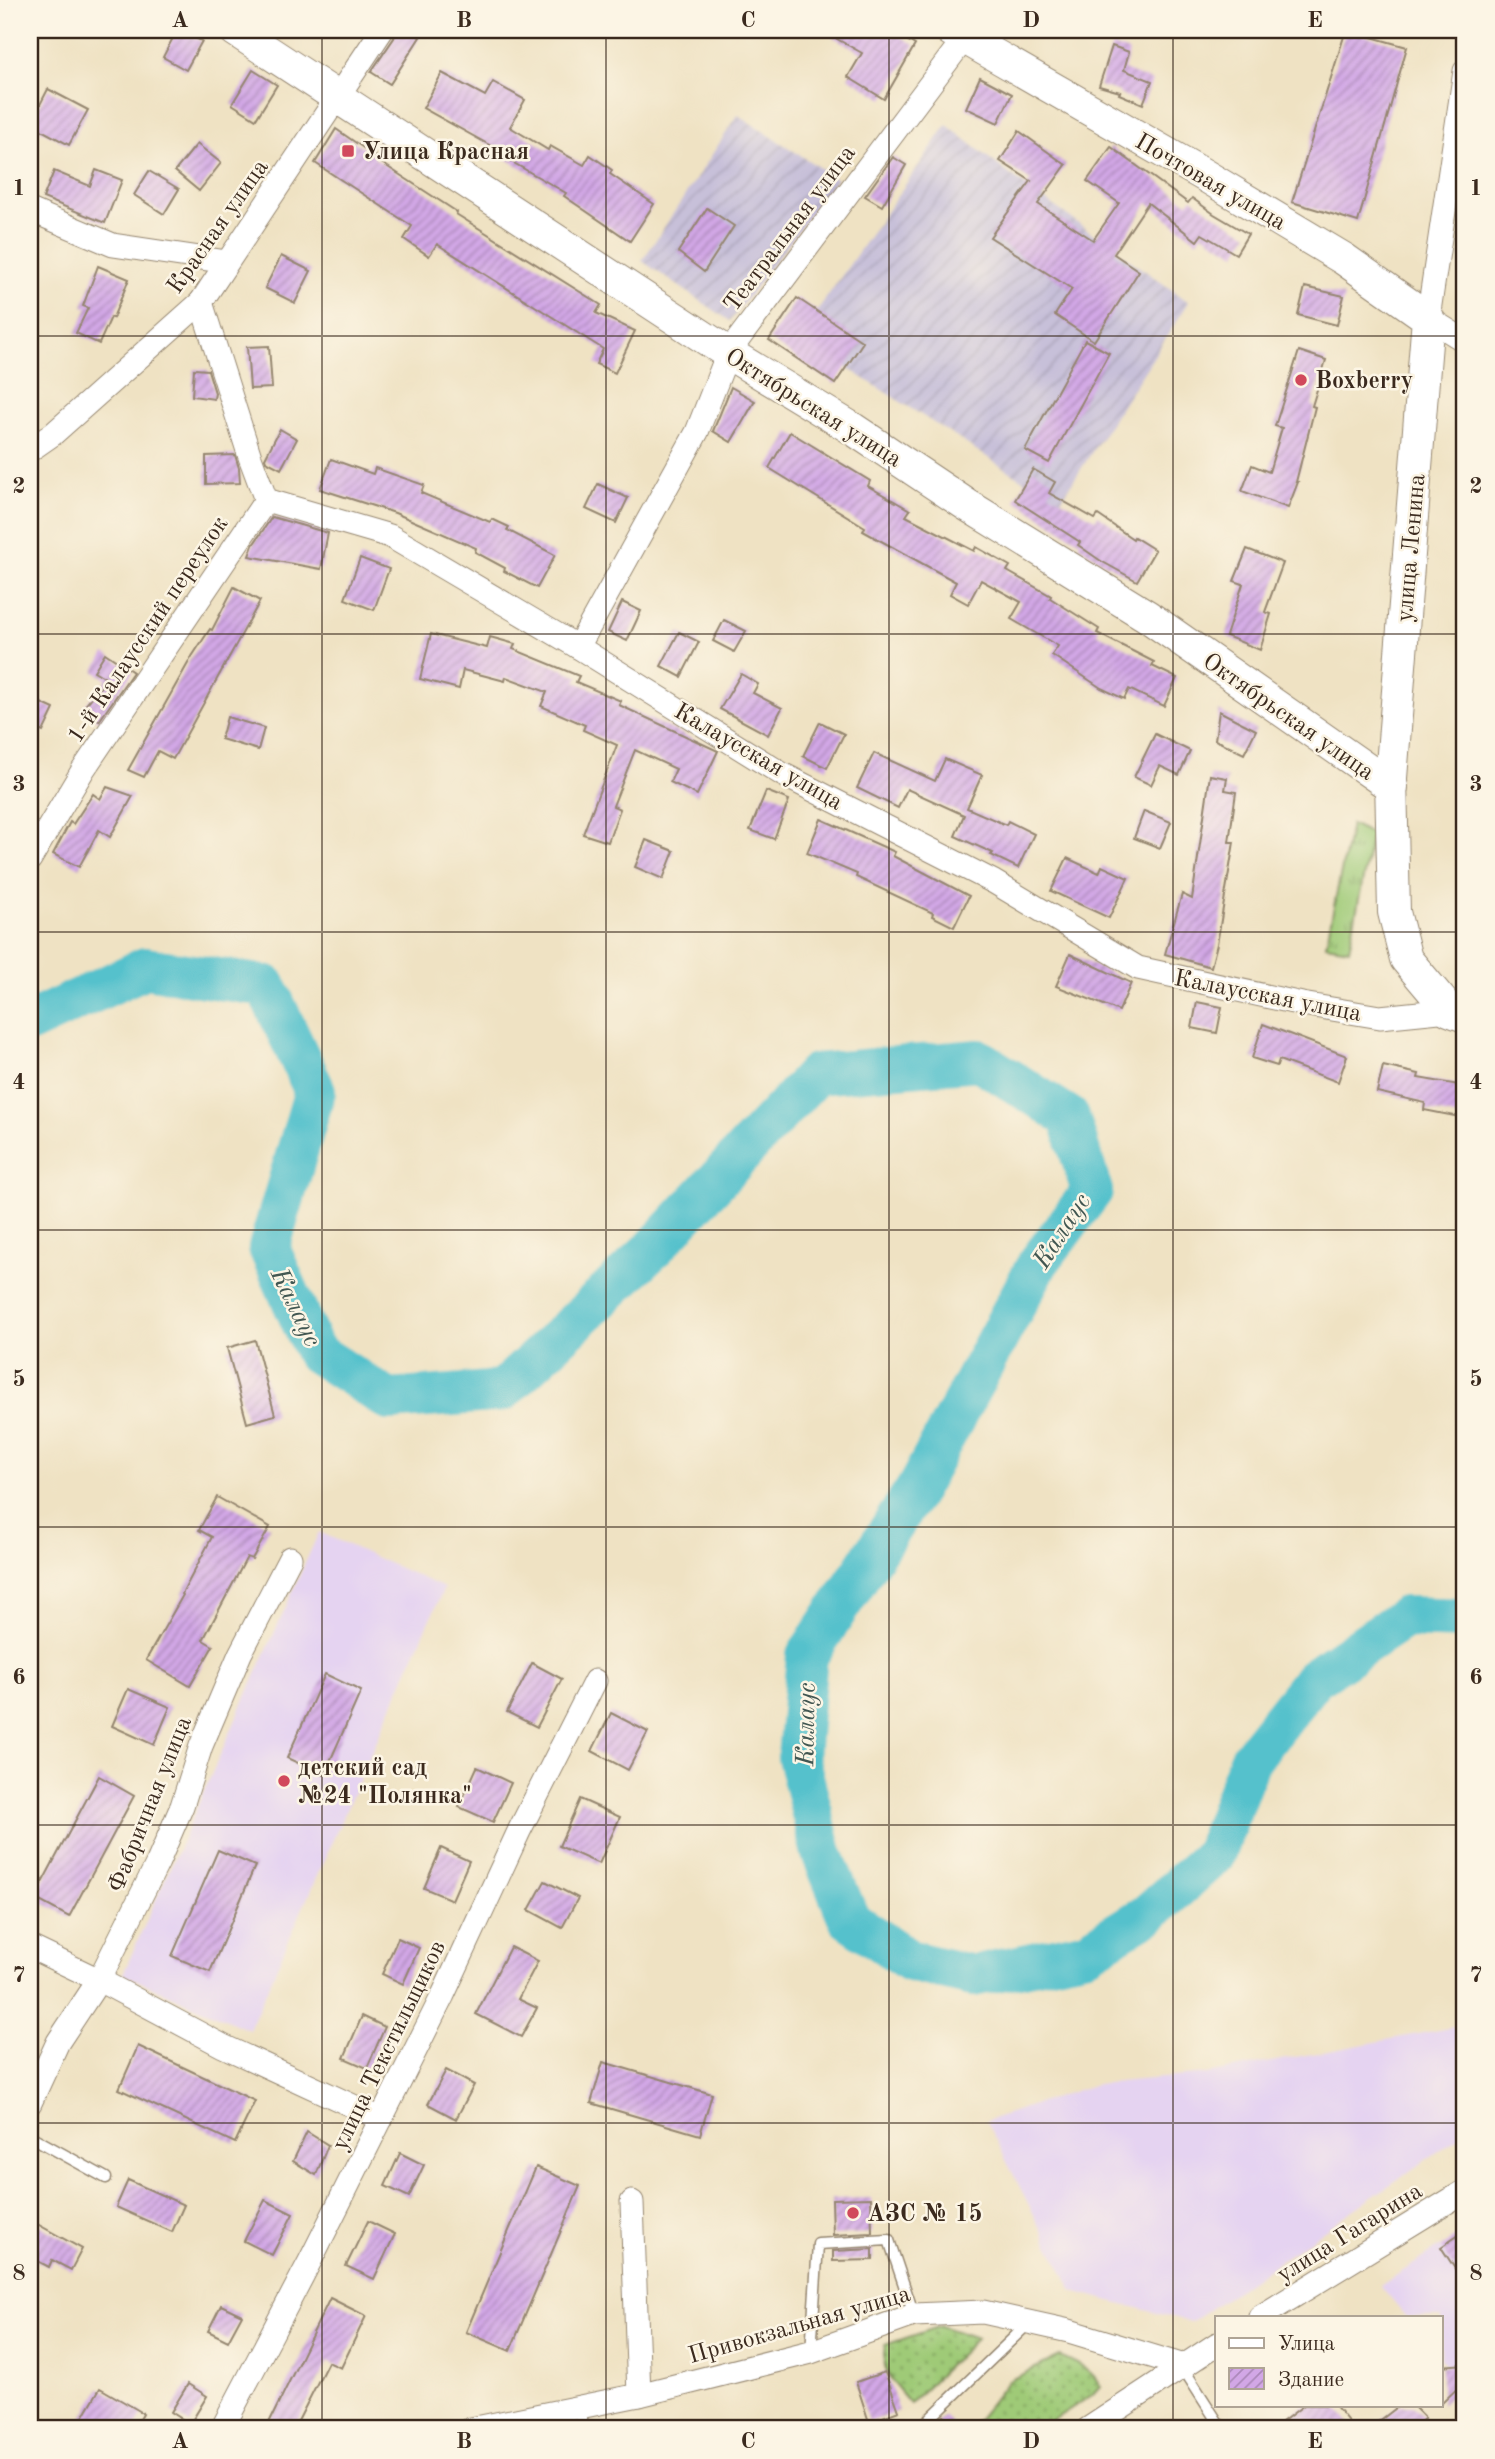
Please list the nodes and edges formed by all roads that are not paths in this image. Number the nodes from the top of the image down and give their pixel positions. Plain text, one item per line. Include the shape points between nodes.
1 (234, 30) edge
2 (382, 30) edge
3 (958, 34) edge
4 (1465, 71) edge
5 (339, 96) junction
6 (30, 209) edge
7 (227, 262) junction
8 (201, 302) junction
9 (1428, 318) junction
10 (1465, 341) edge
11 (728, 352) junction
12 (30, 450) edge
13 (266, 500) junction
14 (578, 646) junction
15 (1392, 787) junction
16 (30, 859) edge
17 (1457, 1013) edge
18 (290, 1558) dead end
19 (594, 1681) dead end
20 (30, 1947) edge
21 (99, 1980) junction
22 (30, 2103) edge
23 (381, 2119) junction
24 (30, 2136) edge
25 (106, 2178) dead end
26 (1465, 2191) edge
27 (632, 2202) dead end
28 (914, 2315) junction
29 (1262, 2316) edge
30 (1030, 2322) junction
31 (1215, 2345) edge
32 (811, 2352) junction
33 (1181, 2365) junction
34 (639, 2395) junction
35 (575, 2408) junction
36 (222, 2429) edge
37 (471, 2429) edge
38 (587, 2429) edge
39 (919, 2429) edge
40 (1088, 2429) edge
41 (1222, 2429) edge

1 - 5 main road, Октябрьская улица
2 - 5 street, Красная улица
3 - 9 main road, Почтовая улица via 1332,252
3 - 11 street, Театральная улица
4 - 9 street, улица Ленина
5 - 7 street, Красная улица
5 - 11 main road, Октябрьская улица
6 - 7 street via 113,245
7 - 8 street, Красная улица
8 - 12 street, Красная улица
8 - 13 street
9 - 10 street, Почтовая улица
9 - 15 main road, улица Ленина
11 - 14 street, Театральная улица via 697,432
11 - 15 main road, Октябрьская улица via 1147,616
13 - 14 street, Калаусская улица via 390,536
13 - 16 street, 1-й Калаусский переулок via 83,770
14 - 17 street, Калаусская улица via 782,774 994,882 1138,968 1380,1017
15 - 17 main road, улица Ленина via 1394,912 1406,959
18 - 21 street, Фабричная улица via 240,1654 158,1862
19 - 23 street, улица Текстильщиков
20 - 21 street
21 - 22 street, Фабричная улица via 58,2042
21 - 23 street via 223,2046
23 - 36 street, улица Текстильщиков
24 - 25 lane
26 - 29 street, улица Гагарина
27 - 34 street
28 - 30 street, Привокзальная улица via 983,2312
28 - 32 street, Привокзальная улица
28 - 32 lane via 889,2240 818,2244
30 - 33 street, Привокзальная улица
30 - 39 lane
31 - 33 street
32 - 34 street, Привокзальная улица
33 - 40 street
33 - 41 lane
34 - 35 street, Привокзальная улица
35 - 37 street, Привокзальная улица
35 - 38 lane

